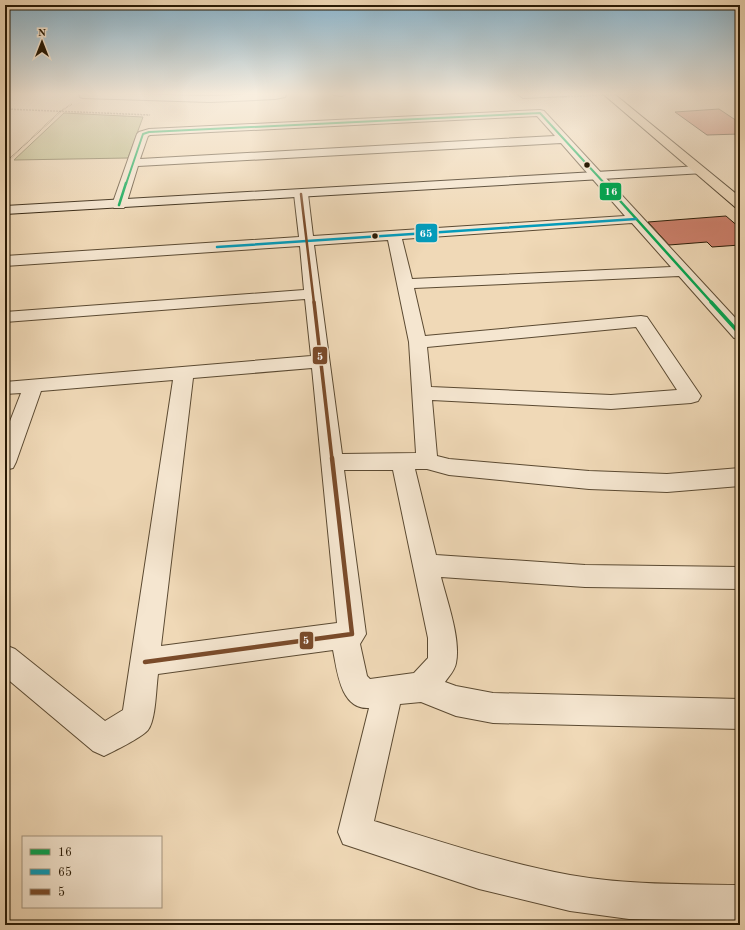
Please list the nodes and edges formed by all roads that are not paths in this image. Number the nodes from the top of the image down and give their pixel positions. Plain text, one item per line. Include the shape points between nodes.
1 (142, 136) edge
2 (562, 136) edge
3 (659, 136) edge
4 (564, 139) junction
5 (134, 163) junction
6 (700, 170) junction
7 (597, 177) junction
8 (301, 194) junction
9 (740, 204) edge
10 (119, 205) junction
11 (5, 210) edge
12 (636, 219) junction
13 (394, 235) junction
14 (306, 241) junction
15 (5, 261) edge
16 (683, 271) junction
17 (405, 284) junction
18 (312, 294) junction
19 (5, 316) edge
20 (740, 334) edge
21 (418, 342) junction
22 (320, 361) junction
23 (184, 373) junction
24 (33, 386) junction
25 (5, 388) edge
26 (422, 393) junction
27 (415, 461) junction
28 (5, 462) edge
29 (332, 462) junction
30 (740, 477) edge
31 (426, 565) junction
32 (740, 578) edge
33 (344, 636) junction
34 (5, 659) edge
35 (145, 662) junction
36 (421, 687) junction
37 (388, 690) junction
38 (740, 714) edge
39 (740, 904) edge

1 - 5 street
2 - 4 street
3 - 6 main road
4 - 5 street
4 - 7 street
5 - 10 street
6 - 7 street
6 - 9 main road
7 - 8 street
7 - 12 street
8 - 10 street
8 - 14 street
10 - 11 street
12 - 13 street
12 - 16 street
13 - 14 street
13 - 17 street
14 - 15 street
14 - 18 street
16 - 17 street
16 - 20 street
17 - 21 street
18 - 19 street
18 - 22 street
21 - 26 street
21 - 26 street via 641,321 691,396 612,402
22 - 23 street
22 - 29 street
23 - 24 street
23 - 35 street
24 - 25 street
24 - 28 street
26 - 27 street
27 - 29 street
27 - 30 street via 449,467 589,480 667,483
27 - 31 street
29 - 33 street via 352,634
31 - 32 street via 585,576
31 - 36 street via 442,638 442,663
33 - 35 street
33 - 37 street via 354,684 366,694
34 - 35 street via 104,740 137,719
36 - 37 street
36 - 38 street via 456,701 493,708
37 - 39 street via 355,832 479,871 570,893 629,901

